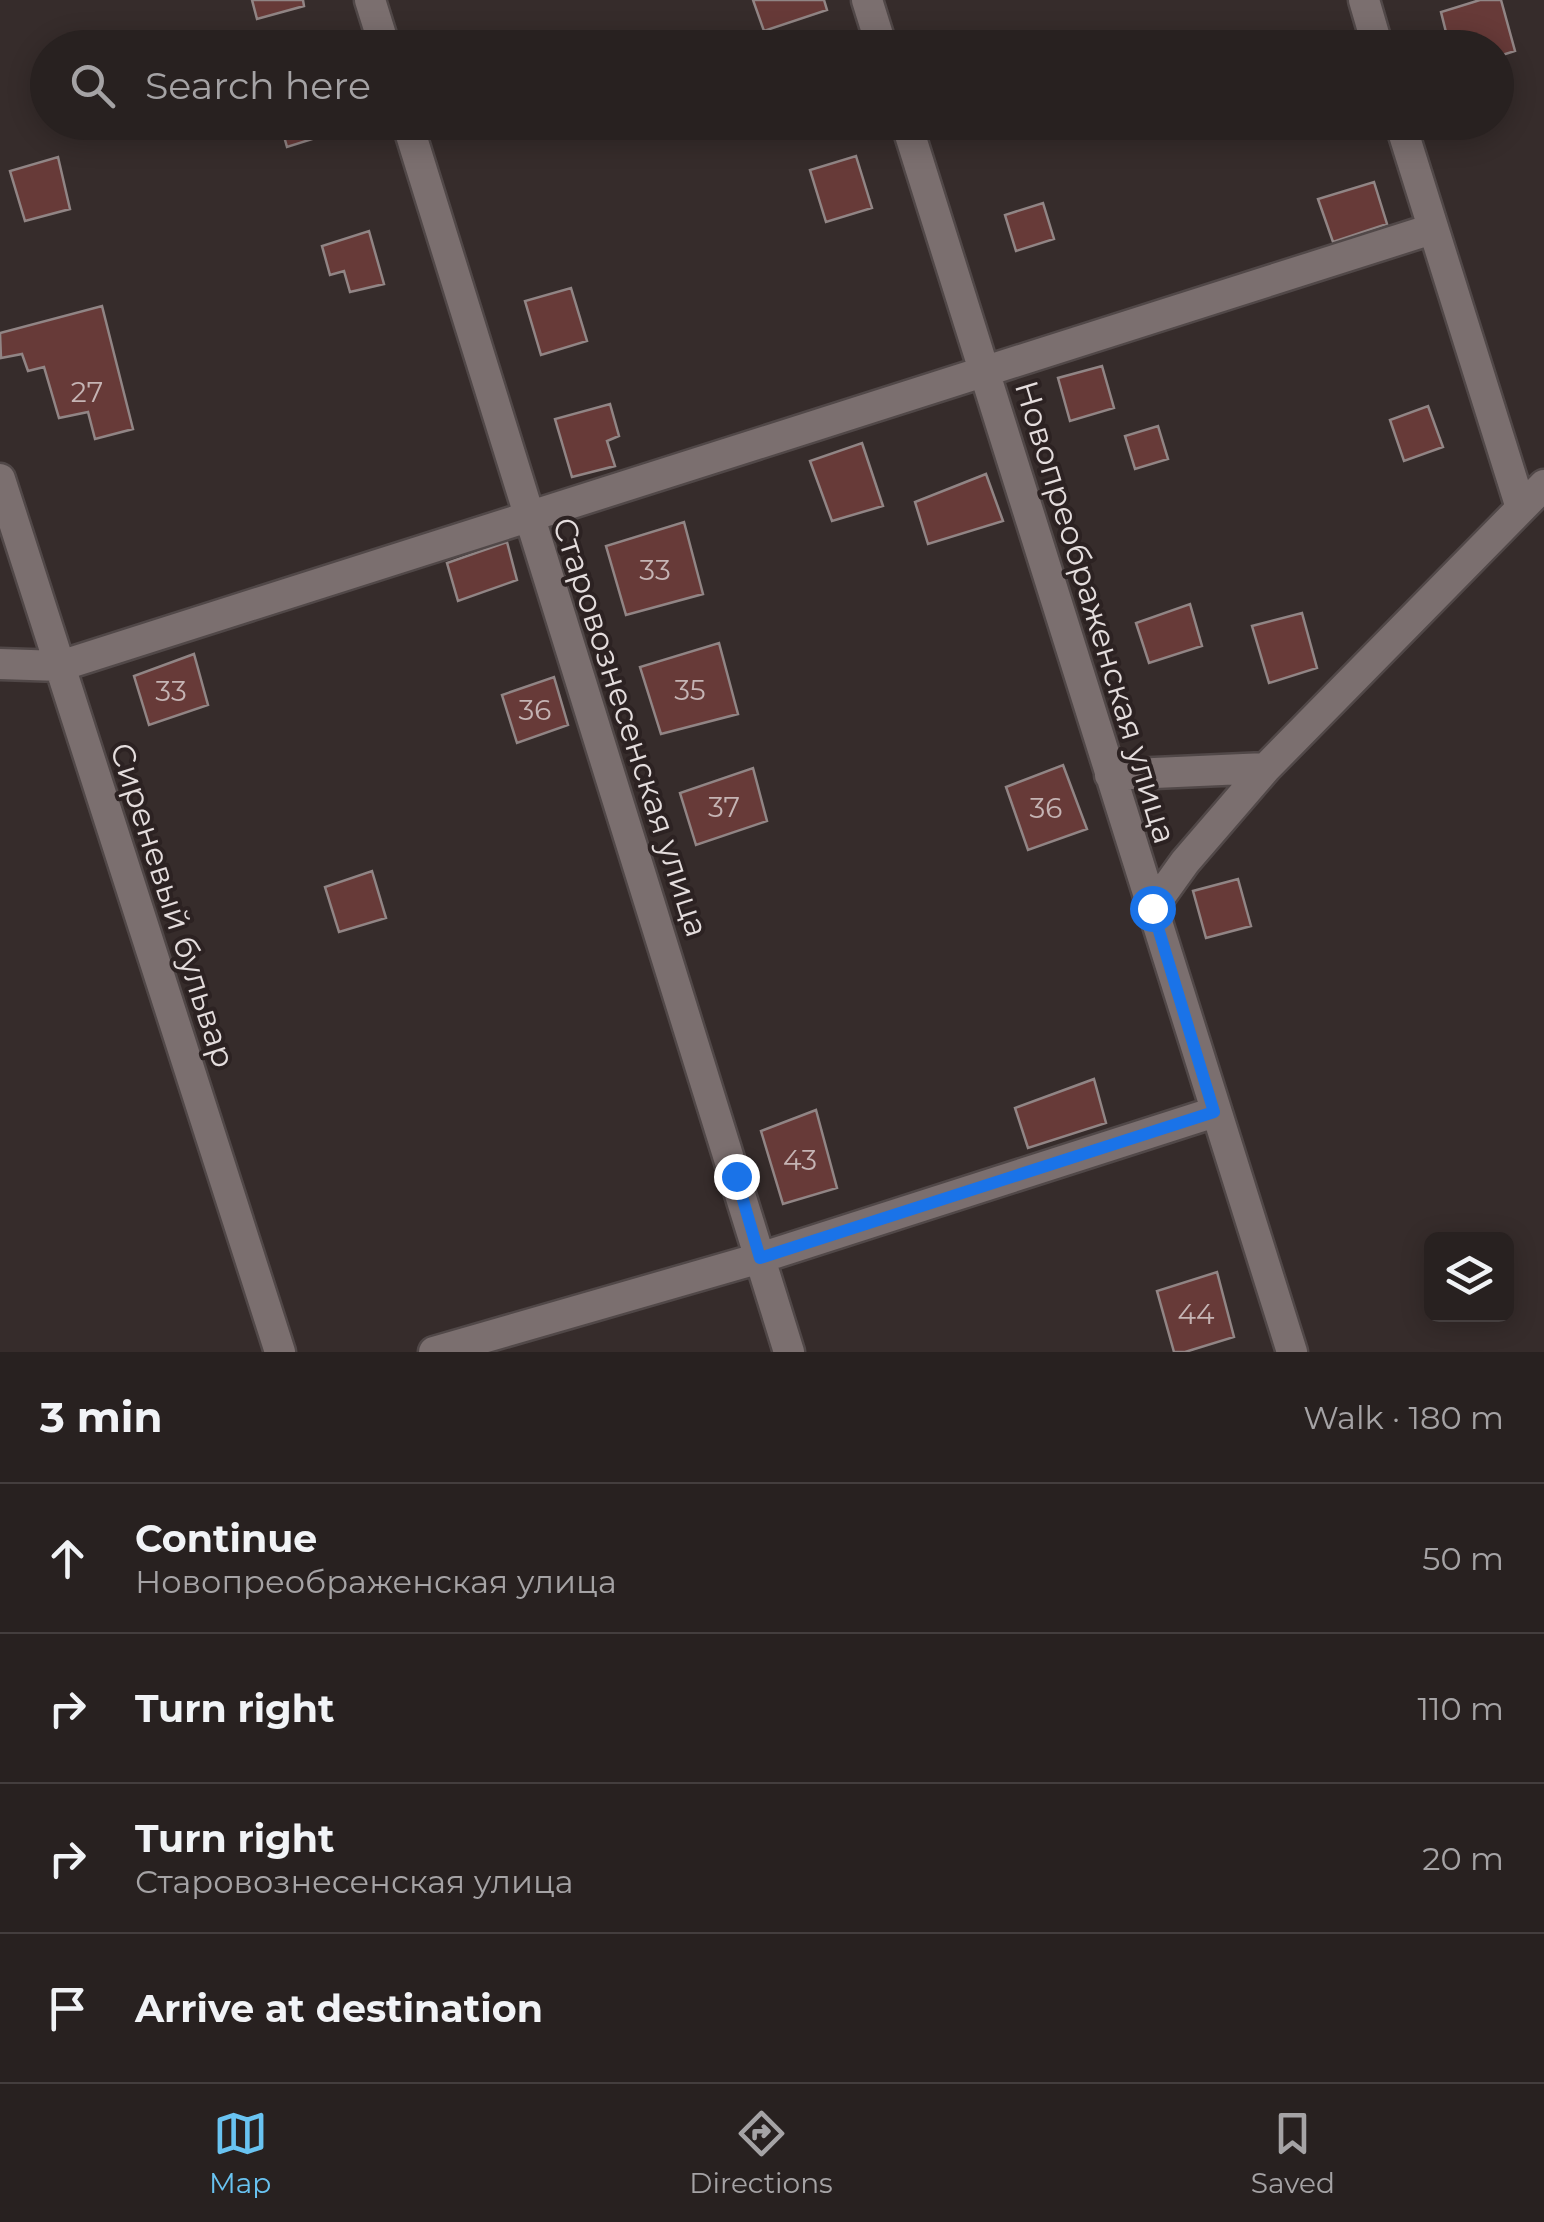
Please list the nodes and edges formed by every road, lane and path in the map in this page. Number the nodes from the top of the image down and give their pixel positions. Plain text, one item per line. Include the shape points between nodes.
1 (370, 0) edge
2 (867, 0) edge
3 (1364, 0) edge
4 (379, 30) edge
5 (876, 30) edge
6 (1373, 30) edge
7 (413, 140) edge
8 (912, 140) edge
9 (1405, 140) edge
10 (1432, 229) junction
11 (984, 373) junction
12 (0, 478) edge
13 (1544, 485) edge
14 (1521, 508) junction
15 (527, 518) junction
16 (0, 664) edge
17 (60, 666) junction
18 (1266, 768) junction
19 (1110, 775) junction
20 (1152, 908) junction
21 (1214, 1112) junction
22 (760, 1258) junction
23 (280, 1352) edge
24 (434, 1352) edge
25 (789, 1352) edge
26 (1292, 1352) edge

1 - 4 street
2 - 5 street
3 - 6 street
7 - 15 street, Старовознесенская улица
8 - 11 street, Новопреображенская улица
9 - 10 street
10 - 11 street
10 - 14 street
11 - 15 street
11 - 19 street, Новопреображенская улица
12 - 17 street, Сиреневый бульвар
13 - 14 street
14 - 18 street
15 - 17 street
15 - 22 street, Старовознесенская улица
16 - 17 street
17 - 23 street, Сиреневый бульвар
18 - 19 street
18 - 20 street
19 - 20 street, Новопреображенская улица
20 - 21 street, Новопреображенская улица
21 - 22 street
21 - 26 street, Новопреображенская улица
22 - 24 street
22 - 25 street, Старовознесенская улица

